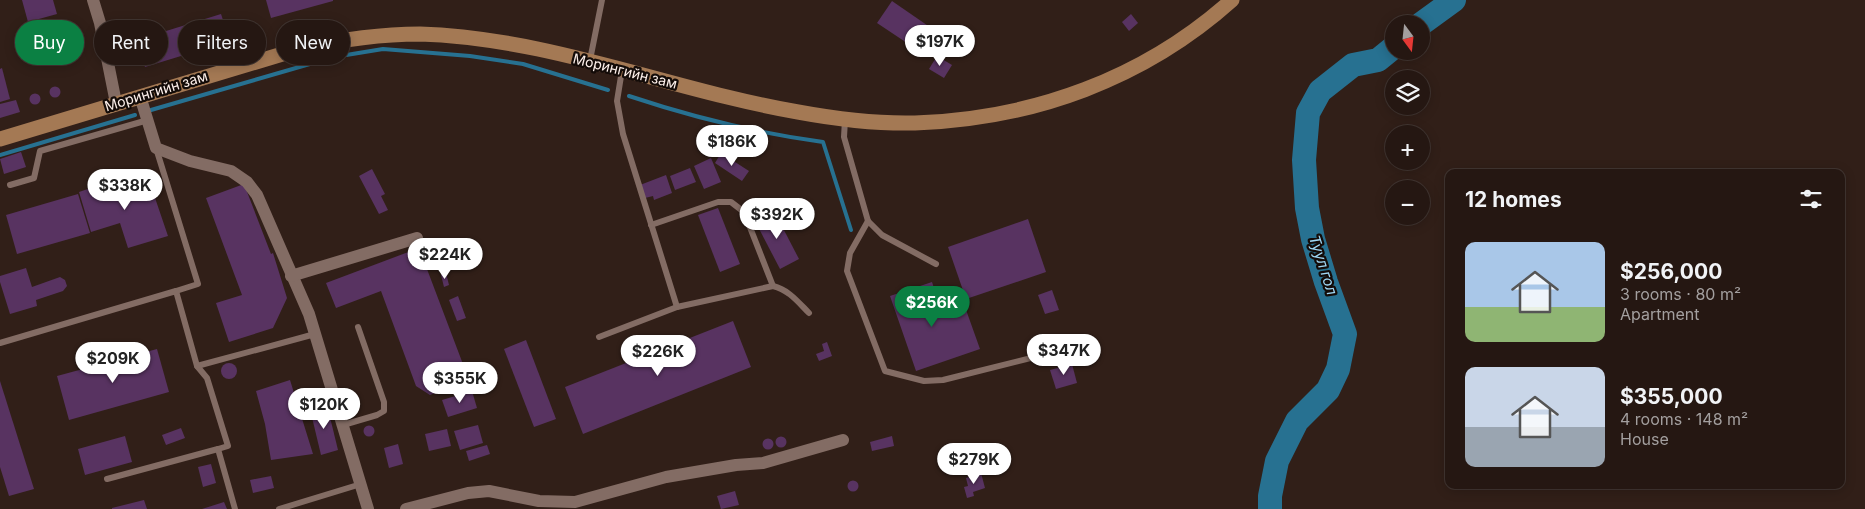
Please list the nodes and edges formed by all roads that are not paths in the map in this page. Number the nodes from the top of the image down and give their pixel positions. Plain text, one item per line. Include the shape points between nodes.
1 (93, 0) edge
2 (602, 0) edge
3 (1232, 0) edge
4 (590, 61) junction
5 (622, 70) junction
6 (140, 96) junction
7 (116, 103) junction
8 (845, 118) junction
9 (148, 120) junction
10 (0, 139) edge
11 (156, 148) junction
12 (10, 185) dead end
13 (868, 221) junction
14 (652, 225) junction
15 (417, 238) dead end
16 (936, 264) dead end
17 (291, 276) junction
18 (773, 286) junction
19 (176, 291) junction
20 (677, 307) junction
21 (809, 313) dead end
22 (358, 327) dead end
23 (315, 334) junction
24 (599, 337) dead end
25 (0, 343) edge
26 (1079, 346) dead end
27 (197, 366) junction
28 (343, 425) junction
29 (843, 440) dead end
30 (218, 450) junction
31 (107, 479) dead end
32 (361, 484) junction
33 (438, 505) edge
34 (235, 509) edge
35 (279, 509) edge
36 (368, 509) edge
37 (406, 509) edge

1 - 7 street
2 - 4 lane
3 - 8 main road, Морингийн зам via 1178,43 1135,68 1094,87 1051,101 964,120 913,123
4 - 5 main road, Морингийн зам
4 - 6 main road, Морингийн зам via 475,39 421,34 379,35 299,49
5 - 8 main road, Морингийн зам via 798,112
5 - 14 lane via 617,101
6 - 7 main road, Морингийн зам
6 - 9 street
7 - 10 main road, Морингийн зам
8 - 13 lane via 844,137
9 - 11 street
9 - 12 lane via 40,151 34,178
11 - 17 street via 231,171 248,182 257,195
11 - 19 lane via 198,284
13 - 16 lane via 882,235
13 - 26 lane via 850,252 847,272 885,371 924,381 942,380
14 - 18 lane via 718,202 732,202 744,212
14 - 20 lane
15 - 17 street
17 - 23 street
18 - 20 lane
18 - 21 lane via 786,291
19 - 25 lane
19 - 27 lane
20 - 24 lane
22 - 28 lane via 384,402 384,411
23 - 27 lane
23 - 28 street
27 - 30 lane via 207,378 228,446
28 - 32 street
29 - 33 street via 763,463 666,477 575,502 539,501 489,491 468,493
30 - 31 lane
30 - 34 lane
32 - 35 lane
32 - 36 street
33 - 37 street

